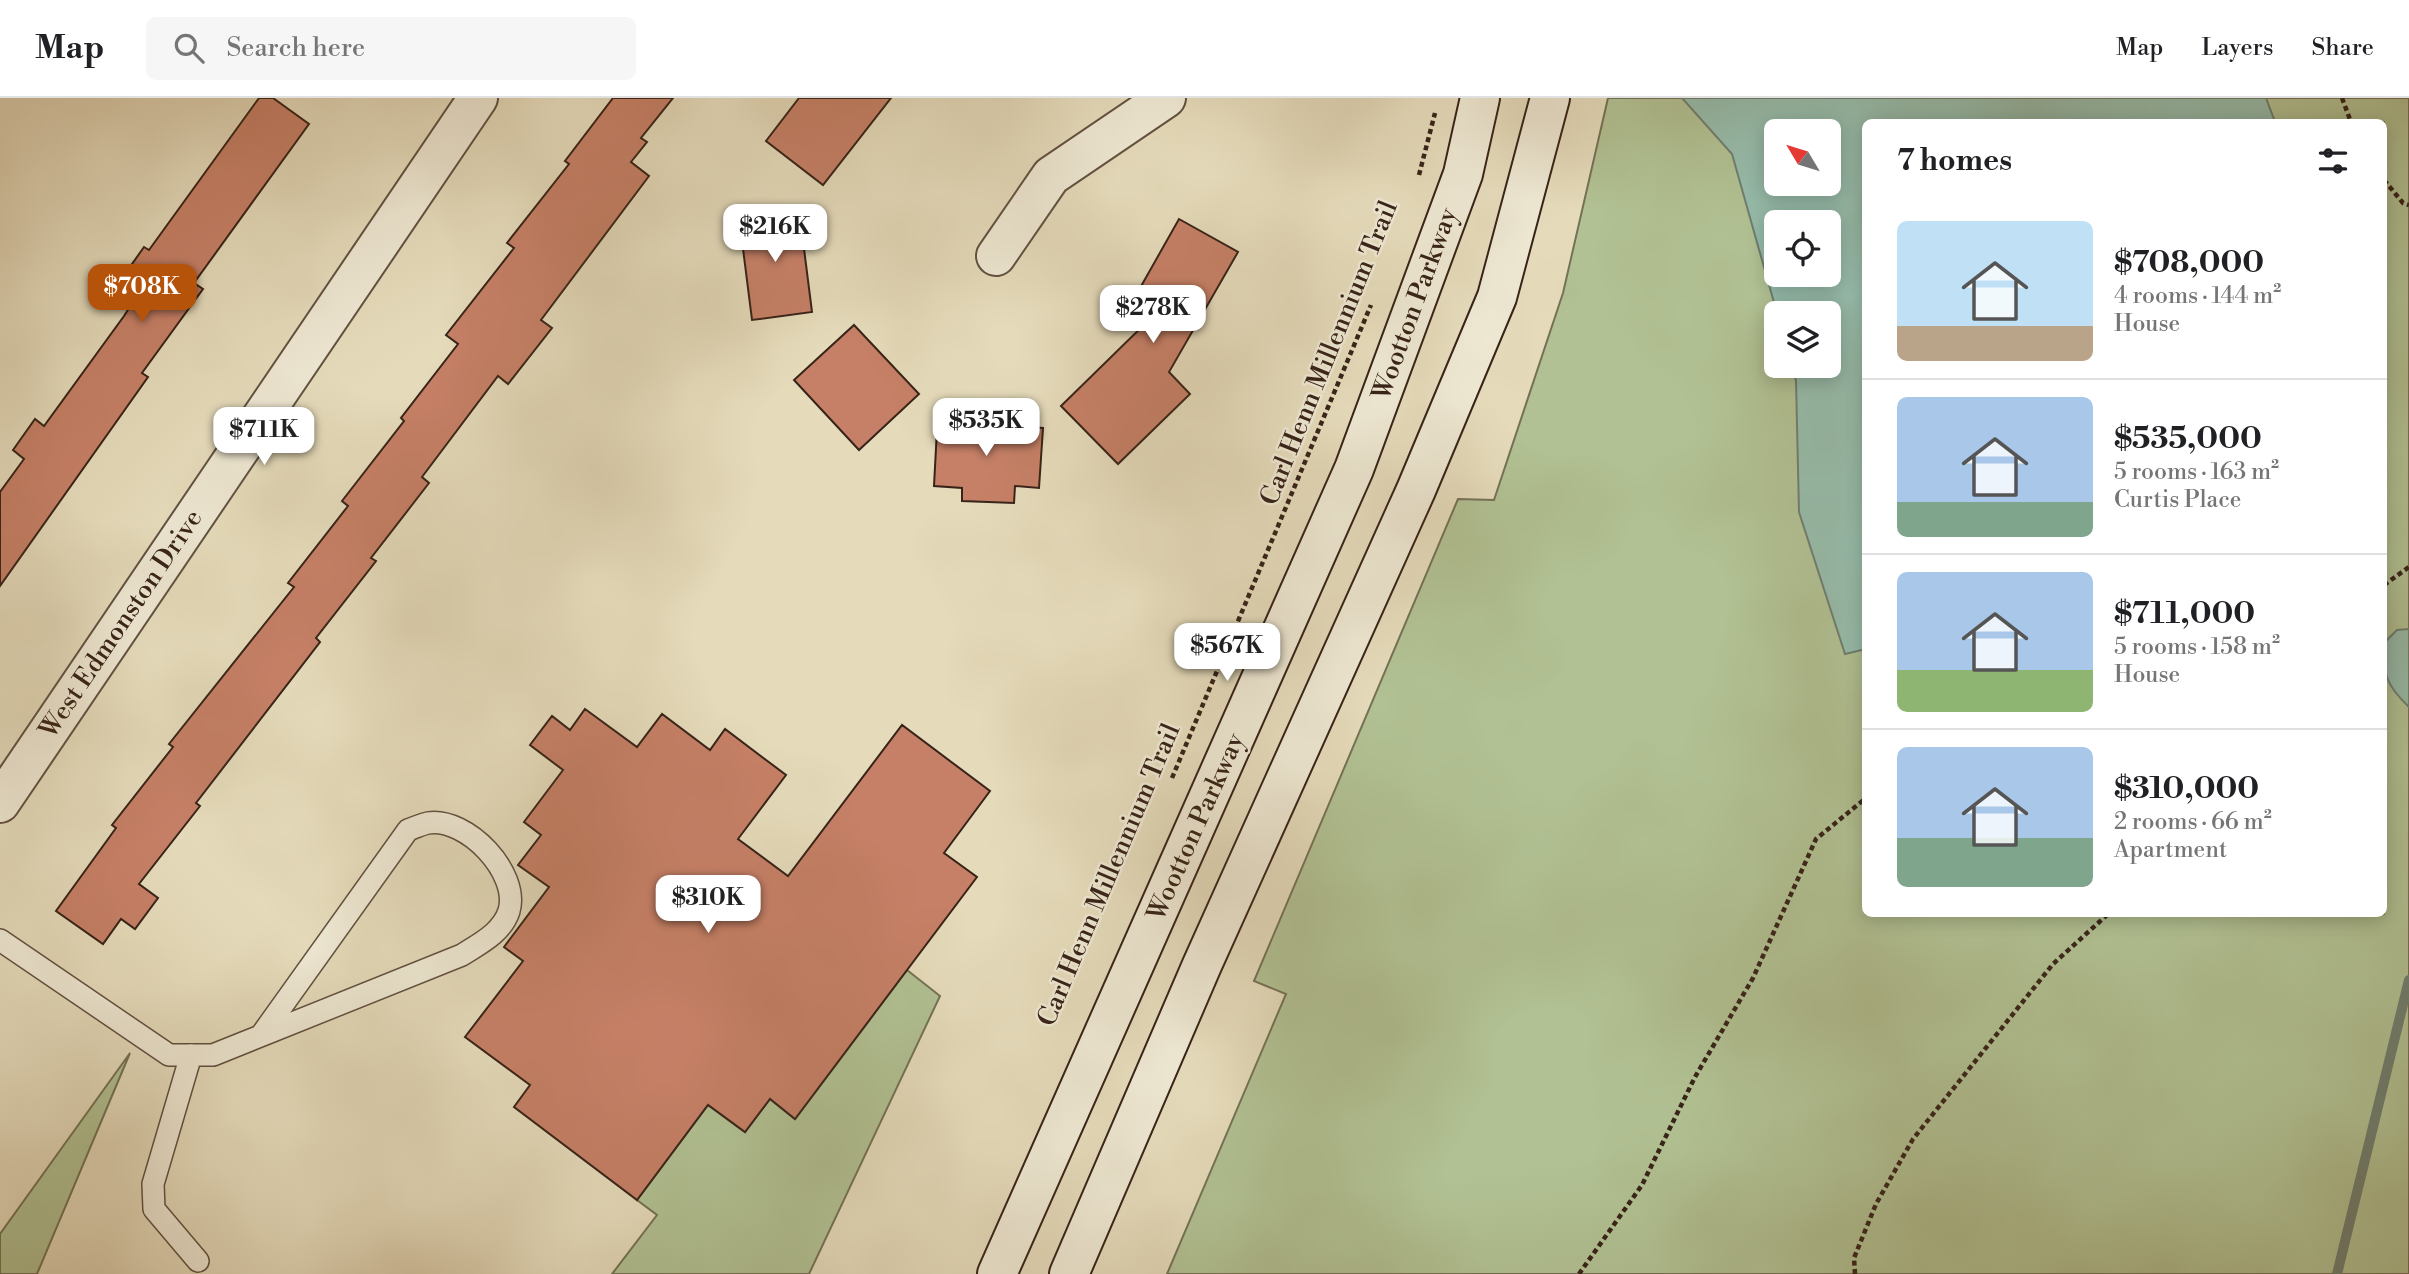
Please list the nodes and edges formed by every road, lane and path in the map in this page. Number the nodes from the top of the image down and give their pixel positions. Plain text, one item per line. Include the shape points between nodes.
1 (478, 98) edge
2 (1166, 98) edge
3 (1480, 98) edge
4 (1550, 98) edge
5 (2343, 98) edge
6 (1435, 111) dead end
7 (2350, 119) edge
8 (1419, 176) dead end
9 (2387, 184) edge
10 (2409, 205) edge
11 (996, 256) dead end
12 (1372, 303) dead end
13 (2409, 567) edge
14 (2387, 584) edge
15 (1169, 786) dead end
16 (1862, 801) edge
17 (0, 803) edge
18 (2105, 917) edge
19 (0, 940) edge
20 (262, 1034) junction
21 (191, 1055) junction
22 (198, 1261) dead end
23 (997, 1274) edge
24 (1069, 1274) edge
25 (1579, 1274) edge
26 (1855, 1274) edge

1 - 17 main road, West Edmonston Drive
2 - 11 main road via 1051,176
3 - 23 main road, Wootton Parkway via 1464,174 1354,469
4 - 24 main road via 1497,297
5 - 7 path
6 - 8 path, Carl Henn Millennium Trail
9 - 10 path
12 - 15 path, Carl Henn Millennium Trail
13 - 14 path
16 - 25 path via 1816,839 1753,978 1695,1077 1642,1185
18 - 26 path via 2053,964 1913,1139 1876,1204 1854,1258
19 - 21 lane via 169,1055
20 - 20 lane via 462,955 494,934 509,912 509,882 486,850 464,830 430,822 408,830
20 - 21 lane via 213,1055
21 - 22 lane via 153,1197 154,1209

